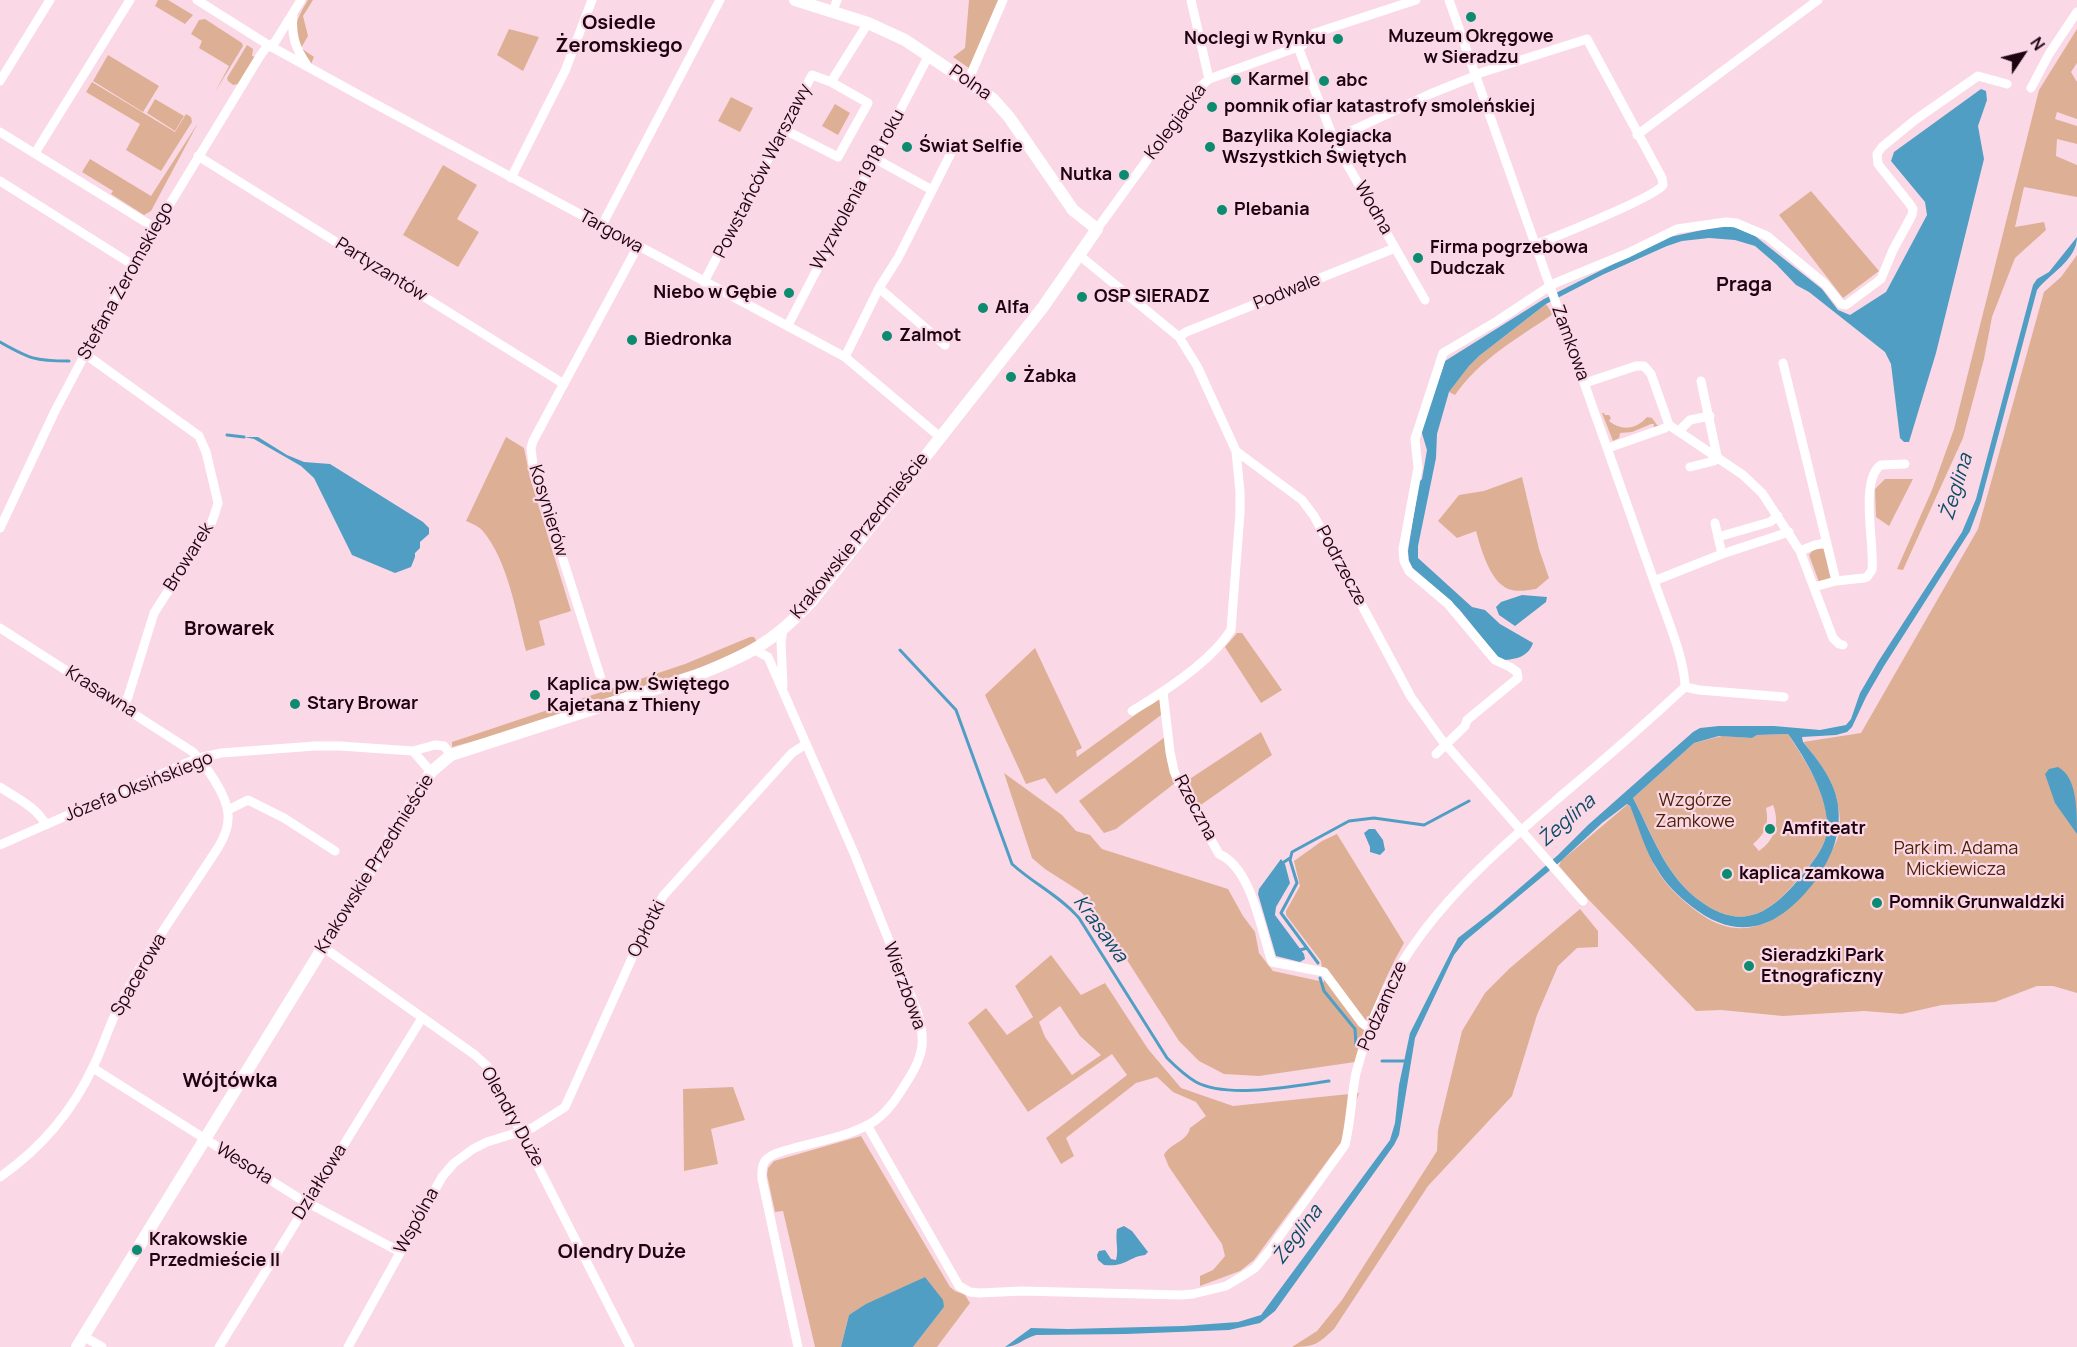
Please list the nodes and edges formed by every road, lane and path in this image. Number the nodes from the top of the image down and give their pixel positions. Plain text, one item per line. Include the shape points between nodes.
1 (50, 0) edge
2 (130, 0) edge
3 (197, 0) edge
4 (301, 0) edge
5 (592, 0) edge
6 (720, 0) edge
7 (795, 0) edge
8 (1004, 0) edge
9 (1191, 0) edge
10 (1416, 0) edge
11 (1449, 0) edge
12 (1818, 0) edge
13 (835, 5) edge
14 (2077, 12) edge
15 (293, 13) junction
16 (868, 23) junction
17 (270, 45) junction
18 (1298, 47) junction
19 (929, 55) junction
20 (308, 67) junction
21 (1475, 76) junction
22 (1209, 79) junction
23 (0, 81) edge
24 (968, 81) junction
25 (831, 82) junction
26 (2007, 84) dead end
27 (2031, 88) dead end
28 (783, 129) junction
29 (0, 132) edge
30 (1637, 135) junction
31 (1334, 139) junction
32 (952, 152) dead end
33 (35, 153) junction
34 (198, 156) junction
35 (874, 158) junction
36 (511, 178) junction
37 (0, 180) edge
38 (932, 190) junction
39 (601, 227) junction
40 (155, 228) junction
41 (1097, 229) junction
42 (1535, 244) junction
43 (638, 246) junction
44 (1395, 248) junction
45 (1079, 255) junction
46 (133, 264) junction
47 (704, 282) junction
48 (1550, 287) junction
49 (879, 288) junction
50 (1425, 300) dead end
51 (788, 325) junction
52 (1179, 337) junction
53 (945, 345) dead end
54 (85, 354) junction
55 (845, 357) junction
56 (1783, 363) dead end
57 (1701, 381) dead end
58 (1585, 383) junction
59 (564, 384) junction
60 (1710, 417) junction
61 (1669, 424) junction
62 (1680, 430) junction
63 (940, 437) junction
64 (1608, 448) junction
65 (1236, 451) junction
66 (1717, 456) junction
67 (1905, 464) dead end
68 (1689, 467) dead end
69 (1778, 516) junction
70 (1715, 523) dead end
71 (0, 528) edge
72 (1789, 532) junction
73 (1718, 537) junction
74 (1826, 543) junction
75 (1800, 551) junction
76 (1722, 555) junction
77 (1654, 581) junction
78 (1836, 581) junction
79 (1814, 587) junction
80 (0, 628) edge
81 (783, 630) junction
82 (1843, 645) dead end
83 (755, 650) junction
84 (1685, 687) junction
85 (604, 688) dead end
86 (783, 692) junction
87 (1163, 692) junction
88 (1784, 697) dead end
89 (123, 705) junction
90 (1132, 711) dead end
91 (806, 744) junction
92 (1446, 745) junction
93 (413, 751) junction
94 (447, 751) junction
95 (1436, 754) dead end
96 (199, 758) junction
97 (431, 772) junction
98 (0, 788) edge
99 (228, 810) junction
100 (46, 825) junction
101 (1521, 830) junction
102 (0, 845) edge
103 (335, 850) dead end
104 (1583, 901) dead end
105 (323, 948) junction
106 (422, 1018) junction
107 (1370, 1029) junction
108 (93, 1068) junction
109 (867, 1125) junction
110 (521, 1131) junction
111 (205, 1139) junction
112 (0, 1177) edge
113 (308, 1202) junction
114 (400, 1252) junction
115 (81, 1343) edge
116 (351, 1346) edge
117 (102, 1347) edge
118 (219, 1347) edge
119 (630, 1347) edge
120 (798, 1347) edge

1 - 23 street
2 - 33 street
3 - 17 street, Targowa
4 - 15 street, Stefana Żeromskiego
5 - 36 street via 565,71
6 - 39 street
7 - 13 street, Polna
8 - 24 street
9 - 22 street
10 - 18 street, Kolegiacka via 1312,33
11 - 21 street, Zamkowa
12 - 30 street
13 - 16 street, Polna
14 - 27 street
15 - 17 street, Stefana Żeromskiego
15 - 20 street via 294,44
16 - 19 street, Polna
16 - 25 street, Powstańców Warszawy
17 - 20 street, Targowa
17 - 34 street, Stefana Żeromskiego
18 - 22 street, Kolegiacka
18 - 31 street, Wodna
19 - 24 street, Polna
19 - 35 street, Wyzwolenia 1918 roku
20 - 36 street, Targowa
21 - 30 street via 1587,39
21 - 31 street
21 - 42 street, Zamkowa
22 - 41 street, Kolegiacka
24 - 41 street, Polna via 1000,105 1073,210
25 - 28 street, Powstańców Warszawy via 812,75
25 - 28 street via 868,103 838,157
26 - 48 street via 1978,76 1882,147 1877,154 1878,164 1909,203 1912,215 1881,279 1846,305 1767,236 1726,222 1677,229
28 - 47 street, Powstańców Warszawy
29 - 33 street
30 - 42 street via 1662,178 1659,190
31 - 44 street, Wodna
32 - 38 street
33 - 40 street
34 - 40 street, Stefana Żeromskiego
34 - 59 street, Partyzantów
35 - 38 street
35 - 51 street, Wyzwolenia 1918 roku
36 - 39 street, Targowa
37 - 46 street
38 - 49 street
39 - 43 street, Targowa
40 - 46 street, Stefana Żeromskiego
41 - 45 street, Krakowskie Przedmieście
42 - 48 street, Zamkowa
43 - 47 street, Targowa
43 - 59 street, Kosynierów
44 - 50 street, Wodna
44 - 52 street, Podwale
45 - 52 street, Podrzecze
45 - 63 street, Krakowskie Przedmieście
46 - 54 street, Stefana Żeromskiego
47 - 51 street, Targowa
48 - 58 street, Zamkowa
48 - 92 street via 1443,353 1415,439 1418,468 1404,561 1417,579 1448,604 1495,660 1517,672 1518,678 1467,720
49 - 53 street
49 - 55 street
51 - 55 street, Targowa
52 - 65 street, Podrzecze via 1207,386
54 - 71 street, Stefana Żeromskiego
54 - 89 street, Browarek via 199,436 218,503 212,524 154,613
55 - 63 street, Targowa
56 - 74 street
57 - 60 street
58 - 61 street via 1644,366 1651,374
58 - 64 street, Zamkowa
59 - 85 street, Kosynierów via 533,441 531,456
60 - 62 street via 1690,420
60 - 66 street
61 - 62 street
61 - 64 street
62 - 66 street
63 - 81 street, Krakowskie Przedmieście via 811,602
64 - 77 street, Zamkowa
65 - 87 street via 1240,504 1231,630
65 - 92 street, Podrzecze via 1302,500 1314,516 1411,697
66 - 68 street via 1714,461
66 - 69 street via 1754,484
67 - 78 street via 1881,465 1875,471 1869,494 1872,570 1864,578
69 - 72 street
69 - 73 street via 1770,522
70 - 73 street
72 - 75 street
72 - 76 street
73 - 76 street
74 - 75 street
74 - 78 street
75 - 79 street
76 - 77 street
77 - 84 street, Zamkowa via 1681,661
78 - 79 street
79 - 82 street via 1833,638
80 - 89 street, Krasawna
81 - 83 street, Krakowskie Przedmieście
81 - 86 street, Wierzbowa
83 - 86 street, Wierzbowa via 768,657
83 - 94 street, Krakowskie Przedmieście via 695,676
84 - 88 street
84 - 101 street, Podzamcze
86 - 91 street, Wierzbowa
87 - 90 street
87 - 107 street, Rzeczna via 1170,752 1179,783 1219,854 1229,858 1251,892 1272,962 1324,972
89 - 96 street, Krasawna
91 - 109 street, Wierzbowa via 854,853 922,1027 921,1055 915,1069 897,1097
91 - 110 street, Opłotki via 792,753 663,896 568,1103
92 - 95 street
92 - 101 street, Podrzecze
93 - 94 street, Józefa Oksińskiego via 435,745
93 - 96 street, Józefa Oksińskiego via 315,746
93 - 97 street
94 - 97 street, Krakowskie Przedmieście
96 - 99 street via 214,778
96 - 100 street, Józefa Oksińskiego
97 - 105 street, Krakowskie Przedmieście
98 - 100 street, Józefa Oksińskiego via 35,810
99 - 103 street via 248,801
99 - 108 street, Spacerowa via 226,834 120,1004
100 - 102 street, Józefa Oksińskiego
101 - 104 street, Podrzecze
101 - 107 street, Podzamcze via 1443,905 1411,946
105 - 106 street, Olendry Duże
105 - 111 street, Krakowskie Przedmieście
106 - 110 street, Olendry Duże via 487,1066
106 - 113 street, Działkowa
107 - 109 street, Podzamcze via 1356,1074 1345,1145 1256,1268 1212,1290 1180,1295 969,1292 959,1286
108 - 111 street, Wesoła
108 - 112 street, Spacerowa via 54,1129
109 - 120 street, Wierzbowa via 777,1154 762,1165
110 - 114 street, Wspólna via 480,1145 454,1163 436,1185
110 - 119 street, Olendry Duże
111 - 113 street, Wesoła
111 - 115 street, Krakowskie Przedmieście
113 - 114 street, Wesoła
113 - 118 street, Działkowa
114 - 116 street, Wspólna
115 - 117 street

